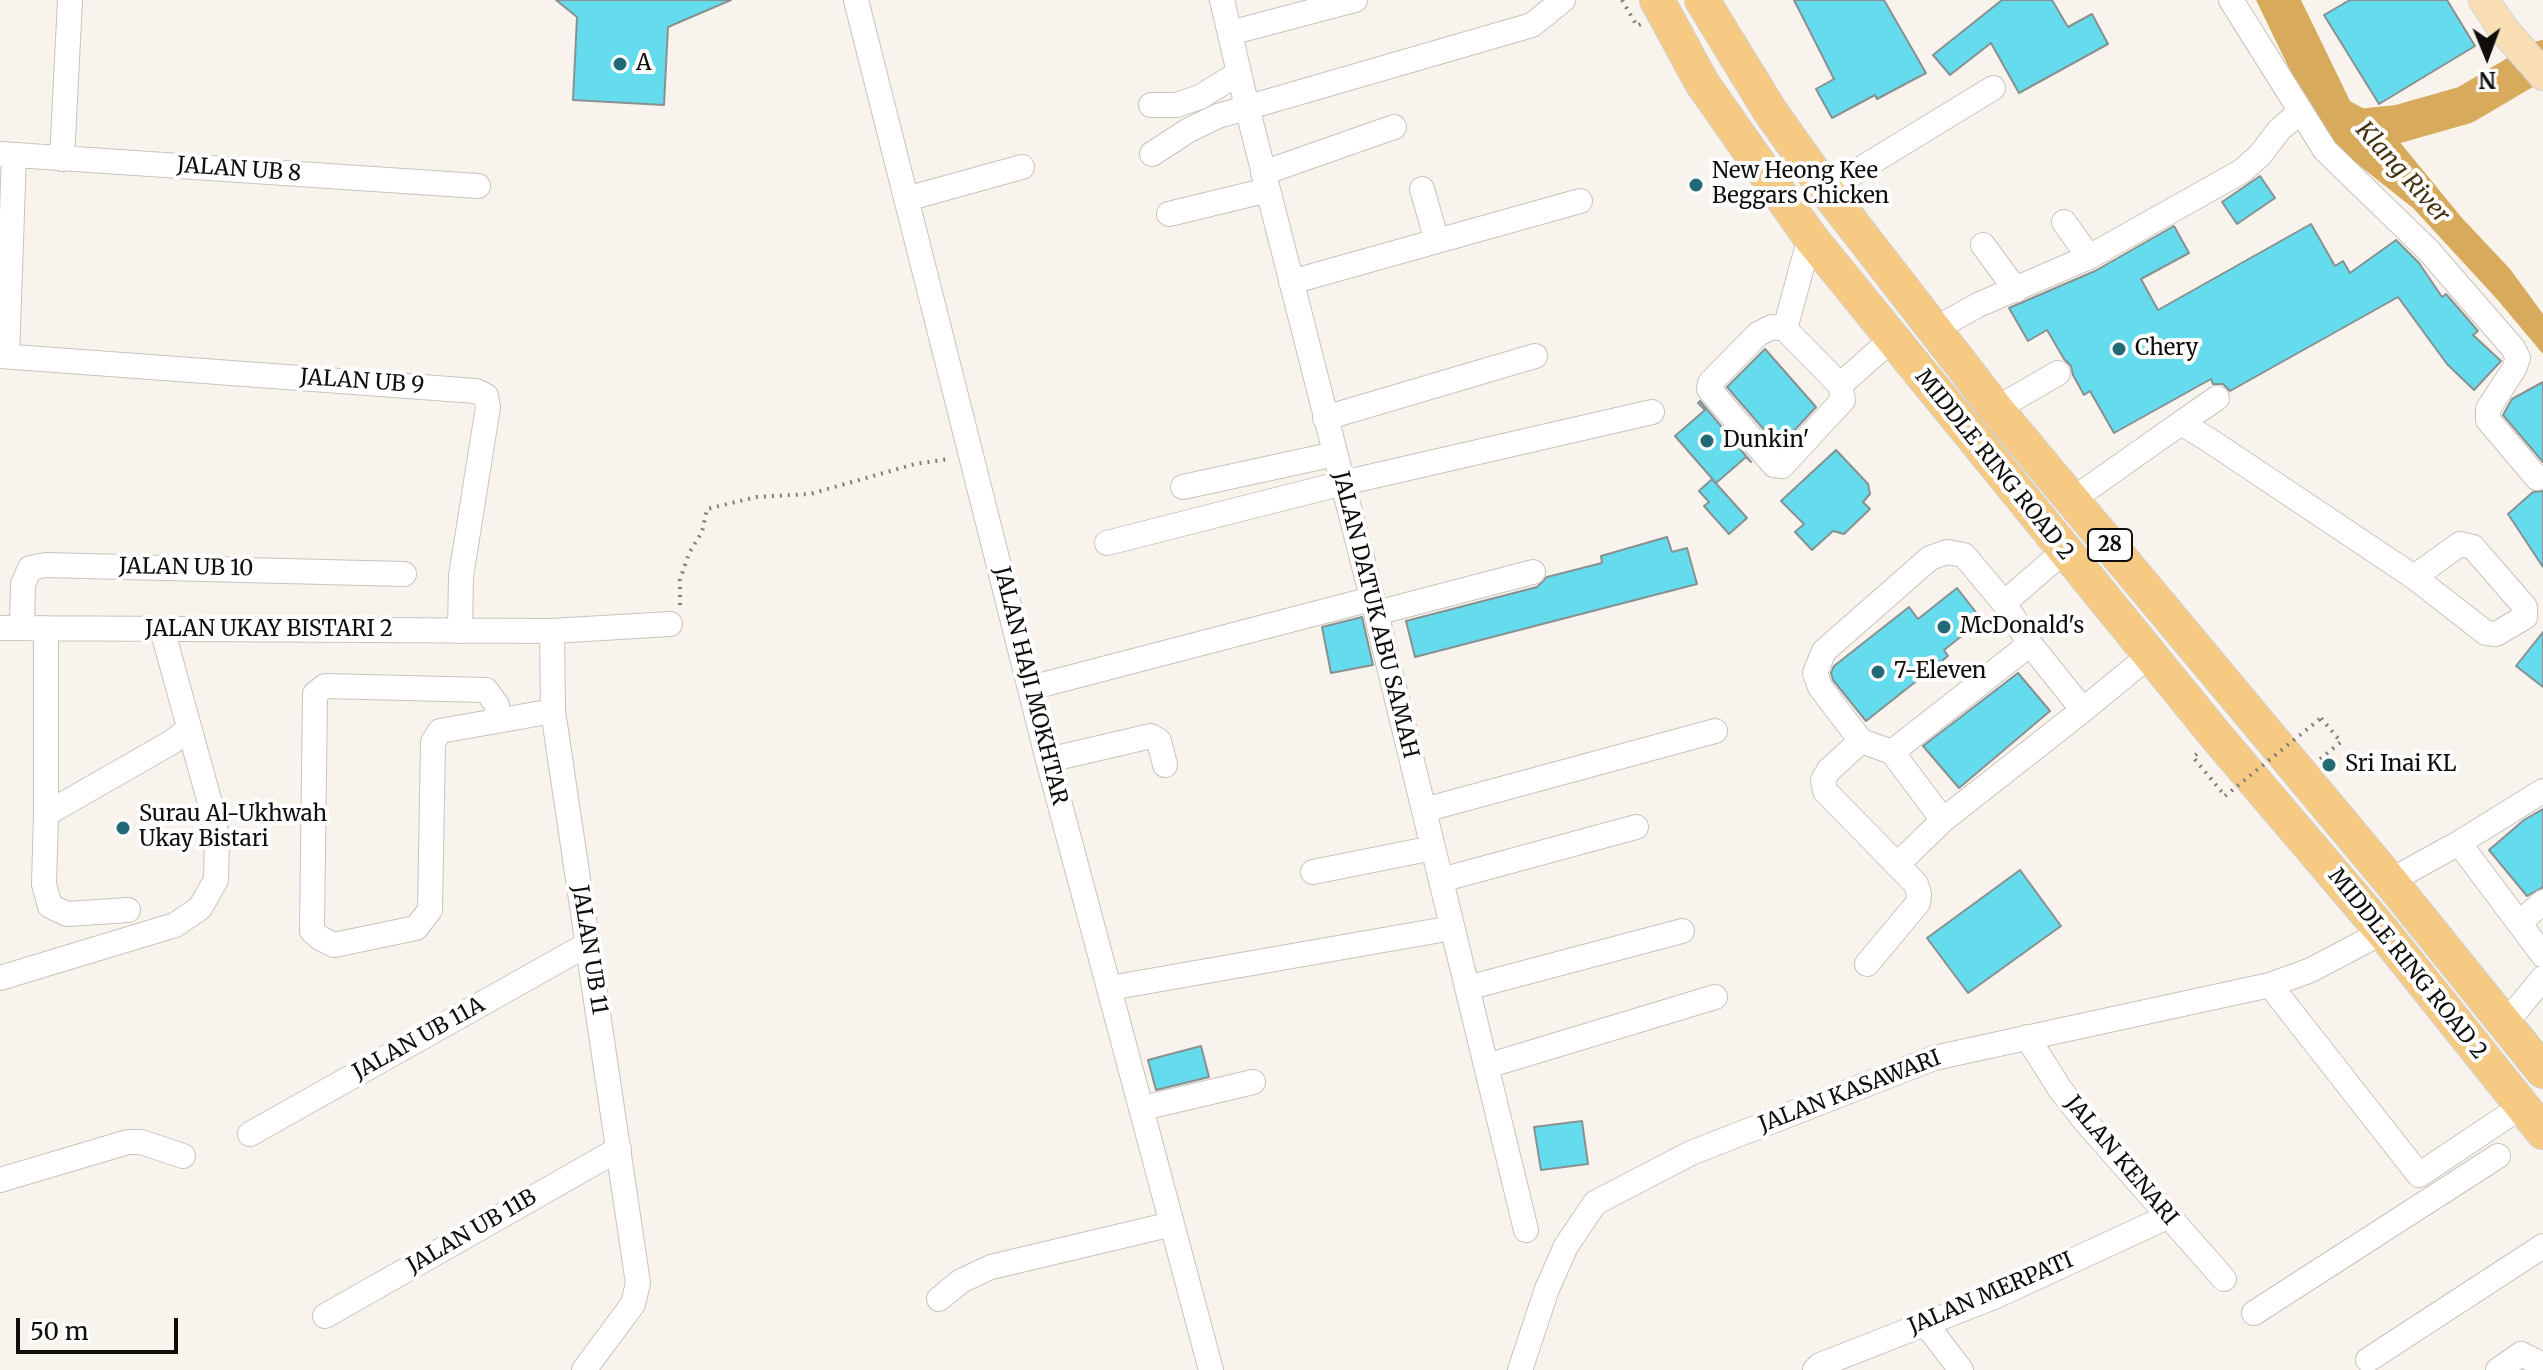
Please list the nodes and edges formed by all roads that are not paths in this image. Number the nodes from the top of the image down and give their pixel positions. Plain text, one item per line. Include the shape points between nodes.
1 (70, 0) edge
2 (856, 0) edge
3 (1222, 0) edge
4 (1355, 0) edge
5 (1563, 0) edge
6 (1702, 0) edge
7 (2231, 0) edge
8 (2484, 0) edge
9 (1647, 13) edge
10 (1230, 33) junction
11 (1239, 73) junction
12 (2543, 75) edge
13 (1993, 88) dead end
14 (1151, 105) dead end
15 (1247, 107) junction
16 (2300, 112) junction
17 (1394, 127) dead end
18 (7, 154) edge
19 (1152, 154) dead end
20 (62, 159) junction
21 (1022, 167) dead end
22 (1266, 182) junction
23 (478, 186) dead end
24 (1422, 189) dead end
25 (1826, 190) junction
26 (906, 199) junction
27 (1580, 201) dead end
28 (1169, 214) dead end
29 (2064, 222) dead end
30 (1810, 237) junction
31 (1437, 241) junction
32 (1983, 245) dead end
33 (2089, 257) junction
34 (1291, 282) junction
35 (2016, 290) junction
36 (1785, 329) junction
37 (1935, 329) junction
38 (1892, 339) junction
39 (4, 356) edge
40 (1535, 356) dead end
41 (2058, 373) dead end
42 (1840, 385) junction
43 (2217, 398) dead end
44 (1996, 409) junction
45 (1652, 412) dead end
46 (1325, 418) junction
47 (2181, 423) junction
48 (1335, 454) junction
49 (2537, 478) dead end
50 (1343, 483) junction
51 (1183, 487) dead end
52 (2072, 500) junction
53 (1107, 543) dead end
54 (2064, 551) junction
55 (1533, 572) dead end
56 (404, 574) dead end
57 (2414, 577) dead end
58 (2004, 603) junction
59 (1374, 606) junction
60 (0, 614) edge
61 (670, 624) road end
62 (22, 628) edge
63 (162, 629) junction
64 (460, 631) junction
65 (545, 631) junction
66 (2030, 644) junction
67 (2150, 655) junction
68 (1030, 688) junction
69 (2083, 710) junction
70 (553, 711) junction
71 (497, 721) junction
72 (189, 729) junction
73 (1715, 731) dead end
74 (1861, 741) junction
75 (1892, 752) junction
76 (1048, 760) junction
77 (1165, 765) dead end
78 (2543, 791) edge
79 (1424, 810) junction
80 (46, 814) junction
81 (1943, 820) junction
82 (1636, 827) dead end
83 (2459, 843) junction
84 (1433, 848) junction
85 (1897, 865) junction
86 (1313, 872) dead end
87 (1441, 880) junction
88 (2390, 881) junction
89 (2543, 902) edge
90 (128, 910) dead end
91 (2519, 923) junction
92 (1452, 928) junction
93 (1682, 931) dead end
94 (2383, 932) junction
95 (588, 944) junction
96 (2543, 955) edge
97 (1867, 964) dead end
98 (0, 978) edge
99 (2543, 978) edge
100 (2270, 985) junction
101 (1110, 988) junction
102 (1467, 988) junction
103 (1715, 997) dead end
104 (2505, 1024) junction
105 (2027, 1037) junction
106 (2538, 1055) edge
107 (1487, 1066) junction
108 (1253, 1082) dead end
109 (1143, 1108) junction
110 (2533, 1119) edge
111 (250, 1134) dead end
112 (619, 1149) junction
113 (183, 1156) dead end
114 (2498, 1156) dead end
115 (2419, 1175) junction
116 (1, 1178) edge
117 (2433, 1197) junction
118 (2167, 1217) junction
119 (1172, 1224) junction
120 (1526, 1230) dead end
121 (2543, 1246) edge
122 (2224, 1279) dead end
123 (939, 1299) dead end
124 (2254, 1313) dead end
125 (325, 1316) dead end
126 (1925, 1323) junction
127 (2368, 1360) dead end
128 (584, 1370) edge
129 (1211, 1370) edge
130 (1520, 1370) edge
131 (1815, 1370) edge
132 (1961, 1370) edge
133 (2498, 1370) edge
134 (2542, 1370) edge

1 - 20 street
2 - 26 street, JALAN HAJI MOKHTAR
3 - 10 street, JALAN DATUK ABU SAMAH
4 - 10 street
5 - 15 street via 1532,25
6 - 25 highway, MIDDLE RING ROAD 2 / 28
7 - 16 street
8 - 12 main road
9 - 30 highway, MIDDLE RING ROAD 2 / 28
10 - 11 street, JALAN DATUK ABU SAMAH
11 - 14 street via 1200,97 1176,105
11 - 15 street, JALAN DATUK ABU SAMAH
13 - 25 street
15 - 19 street via 1189,130
15 - 22 street, JALAN DATUK ABU SAMAH
16 - 33 street via 2242,171
16 - 49 street via 2325,150 2428,250 2513,348 2518,358 2488,409 2488,420
17 - 22 street
18 - 20 street, JALAN UB 8
18 - 39 street
20 - 23 street, JALAN UB 8
21 - 26 street
22 - 28 street
22 - 34 street, JALAN DATUK ABU SAMAH
24 - 31 street
25 - 37 highway, MIDDLE RING ROAD 2 / 28
26 - 68 street, JALAN HAJI MOKHTAR
27 - 31 street
29 - 33 street
30 - 36 street
30 - 38 highway, MIDDLE RING ROAD 2 / 28
31 - 34 street
32 - 35 street
33 - 35 street
34 - 46 street, JALAN DATUK ABU SAMAH
35 - 37 street
36 - 42 street
36 - 42 street via 1772,327 1758,334 1709,389 1774,465 1782,466 1843,400
37 - 44 highway, MIDDLE RING ROAD 2 / 28
38 - 42 street
38 - 54 highway, MIDDLE RING ROAD 2 / 28
39 - 64 street, JALAN UB 9 via 476,391 486,396 461,576
40 - 46 street
41 - 44 street
43 - 47 street
44 - 52 highway, MIDDLE RING ROAD 2 / 28
45 - 50 street
46 - 48 street, JALAN DATUK ABU SAMAH
47 - 52 street
47 - 57 street
48 - 50 street, JALAN DATUK ABU SAMAH
48 - 51 street
50 - 53 street
50 - 59 street, JALAN DATUK ABU SAMAH
52 - 88 highway, MIDDLE RING ROAD 2 / 28
54 - 58 street
54 - 67 highway, MIDDLE RING ROAD 2 / 28
55 - 59 street
56 - 62 street, JALAN UB 10 via 46,565 30,568 23,584
58 - 66 street
58 - 74 street via 1964,555 1947,552 1930,558 1824,651 1815,673 1820,687
59 - 68 street
59 - 79 street, JALAN DATUK ABU SAMAH
60 - 62 street
61 - 65 street, JALAN UKAY BISTARI 2
62 - 63 street, JALAN UKAY BISTARI 2
62 - 80 street
63 - 64 street, JALAN UKAY BISTARI 2
63 - 72 street
64 - 65 street, JALAN UKAY BISTARI 2
65 - 70 street, JALAN UB 11
66 - 69 street
66 - 75 street
67 - 69 street
67 - 94 highway, MIDDLE RING ROAD 2 / 28
68 - 76 street, JALAN HAJI MOKHTAR
69 - 81 street
70 - 71 street
70 - 95 street, JALAN UB 11
71 - 71 street via 440,731 433,742 430,910 416,928 334,945 320,938 312,931 315,694 325,686 486,690 497,705
72 - 80 street
72 - 98 street via 217,839 216,880 200,908 175,925
73 - 79 street
74 - 75 street
74 - 85 street via 1829,770 1823,780 1825,791
75 - 81 street
76 - 77 street via 1151,736 1159,741
76 - 101 street, JALAN HAJI MOKHTAR
78 - 83 street
79 - 84 street, JALAN DATUK ABU SAMAH
80 - 90 street via 44,884 50,906 67,914
81 - 85 street
82 - 87 street
83 - 88 street
83 - 91 street
84 - 86 street
84 - 87 street, JALAN DATUK ABU SAMAH
85 - 97 street via 1916,884 1918,903
87 - 92 street, JALAN DATUK ABU SAMAH
88 - 104 highway, MIDDLE RING ROAD 2 / 28
89 - 91 street
91 - 96 street
92 - 101 street
92 - 102 street, JALAN DATUK ABU SAMAH
93 - 102 street
94 - 100 street, JALAN KASAWARI
94 - 110 highway, MIDDLE RING ROAD 2 / 28
95 - 111 street, JALAN UB 11A
95 - 112 street, JALAN UB 11
99 - 104 street
100 - 105 street, JALAN KASAWARI
100 - 115 street
101 - 109 street, JALAN HAJI MOKHTAR
102 - 107 street, JALAN DATUK ABU SAMAH
103 - 107 street
104 - 106 highway, MIDDLE RING ROAD 2 / 28
105 - 118 street, JALAN KENARI via 2060,1089
105 - 130 street, JALAN KASAWARI via 1934,1058 1691,1153 1595,1203 1566,1246
107 - 120 street, JALAN DATUK ABU SAMAH
108 - 109 street
109 - 119 street, JALAN HAJI MOKHTAR
110 - 115 street
112 - 125 street, JALAN UB 11B
112 - 128 street, JALAN UB 11 via 638,1283 633,1304
113 - 116 street via 128,1142
114 - 117 street
115 - 117 street
117 - 124 street
118 - 122 street, JALAN KENARI
118 - 126 street, JALAN MERPATI
119 - 123 street via 991,1267
119 - 129 street, JALAN HAJI MOKHTAR
121 - 127 street
126 - 131 street, JALAN MERPATI
126 - 132 street
133 - 134 street via 2521,1354

